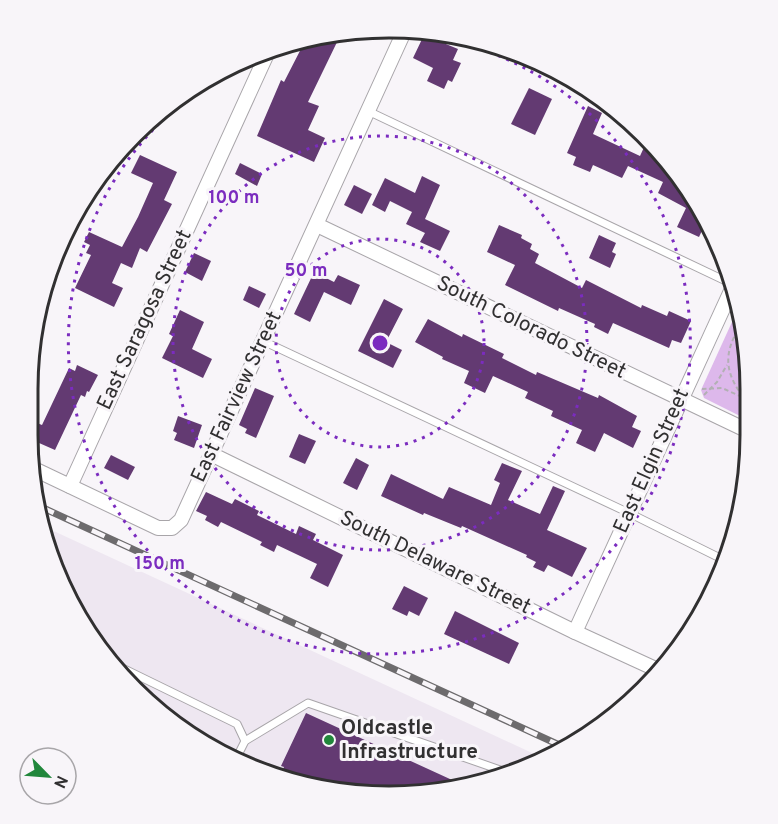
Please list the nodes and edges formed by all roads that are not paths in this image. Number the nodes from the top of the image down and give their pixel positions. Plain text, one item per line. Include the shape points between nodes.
1 (401, 38) edge
2 (264, 60) edge
3 (368, 111) junction
4 (317, 225) junction
5 (723, 280) edge
6 (728, 296) edge
7 (263, 341) junction
8 (680, 399) junction
9 (740, 427) edge
10 (211, 454) junction
11 (40, 472) edge
12 (69, 486) junction
13 (629, 513) junction
14 (719, 557) edge
15 (575, 632) junction
16 (653, 668) edge
17 (129, 671) edge
18 (245, 741) junction
19 (239, 753) edge
20 (498, 769) edge

1 - 3 street, East Fairview Street
2 - 12 street, East Saragosa Street
3 - 4 street, East Fairview Street
3 - 5 lane
4 - 7 street, East Fairview Street
4 - 8 street, South Colorado Street
6 - 8 street, East Elgin Street
7 - 10 street, East Fairview Street
7 - 13 lane
8 - 9 street, South Colorado Street
8 - 13 street, East Elgin Street
10 - 12 street, East Fairview Street via 181,520 172,528 158,528
10 - 15 street, South Delaware Street
11 - 12 street
13 - 14 lane
13 - 15 street, East Elgin Street
15 - 16 street, South Delaware Street
17 - 18 lane via 237,724
18 - 19 lane
18 - 20 lane via 308,704

